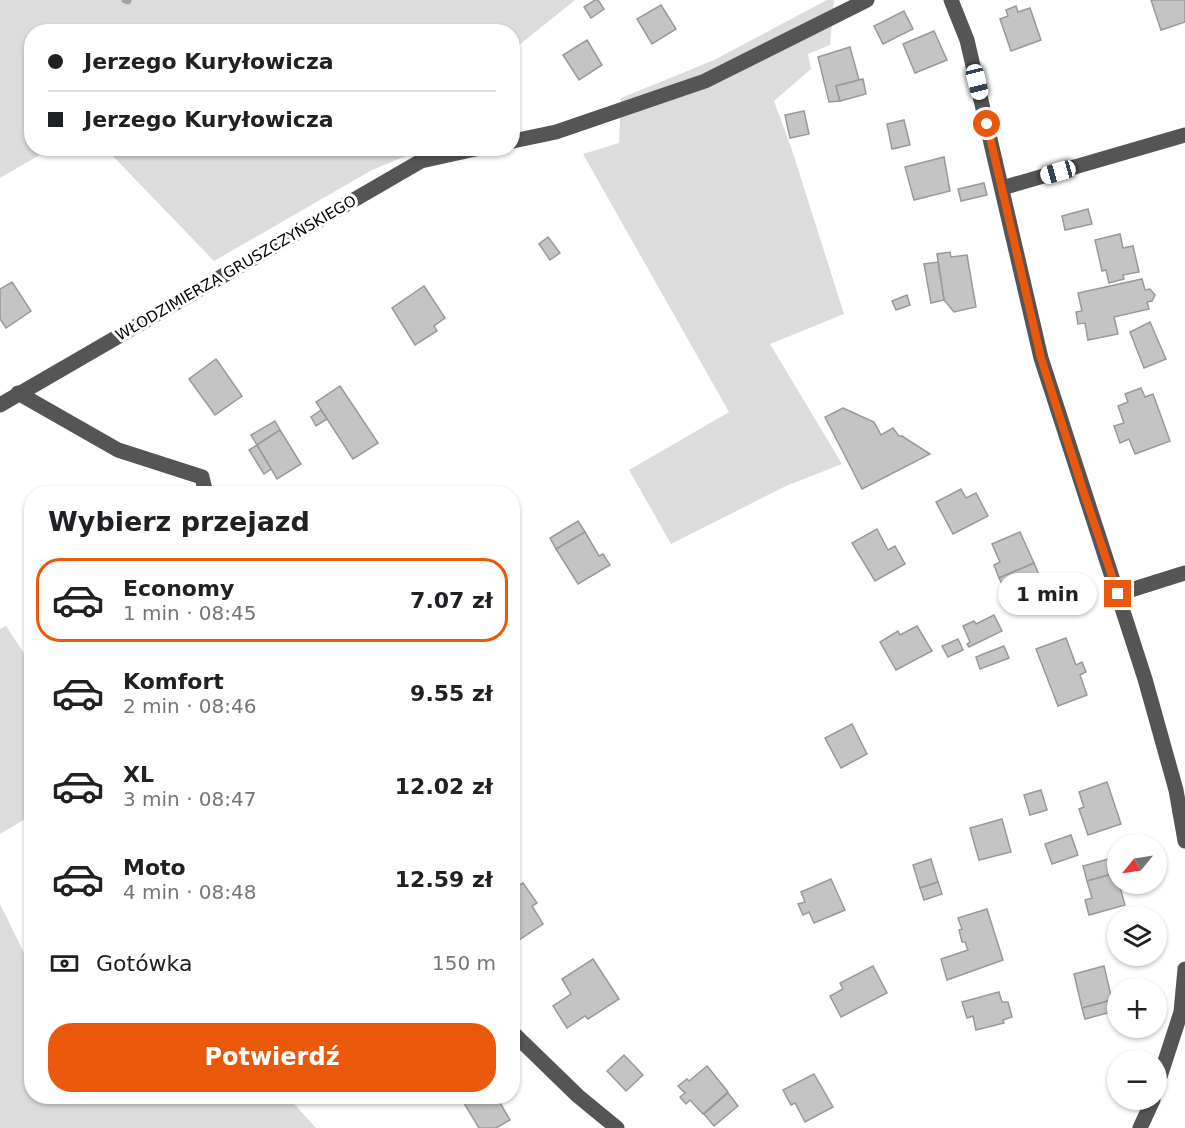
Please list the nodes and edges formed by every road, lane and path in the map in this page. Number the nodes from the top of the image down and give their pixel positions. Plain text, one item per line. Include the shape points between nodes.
1 (867, 0) edge
2 (951, 0) edge
3 (1185, 135) edge
4 (520, 140) edge
5 (444, 156) edge
6 (1002, 188) junction
7 (18, 393) junction
8 (0, 405) edge
9 (204, 486) edge
10 (1185, 573) edge
11 (1118, 594) junction
12 (1185, 841) edge
13 (1185, 969) edge
14 (520, 1040) edge
15 (1167, 1054) edge
16 (1148, 1110) edge
17 (617, 1128) edge
18 (1140, 1128) edge

1 - 4 street via 705,81 556,132
2 - 6 street via 967,40
3 - 6 street
5 - 7 street, WŁODZIMIERZA GRUSZCZYŃSKIEGO via 421,161
6 - 11 street via 1041,358
7 - 8 street, WŁODZIMIERZA GRUSZCZYŃSKIEGO
7 - 9 street via 118,450 202,477
10 - 11 street
11 - 12 street via 1176,790
13 - 15 street via 1180,1012
14 - 17 street
16 - 18 street

